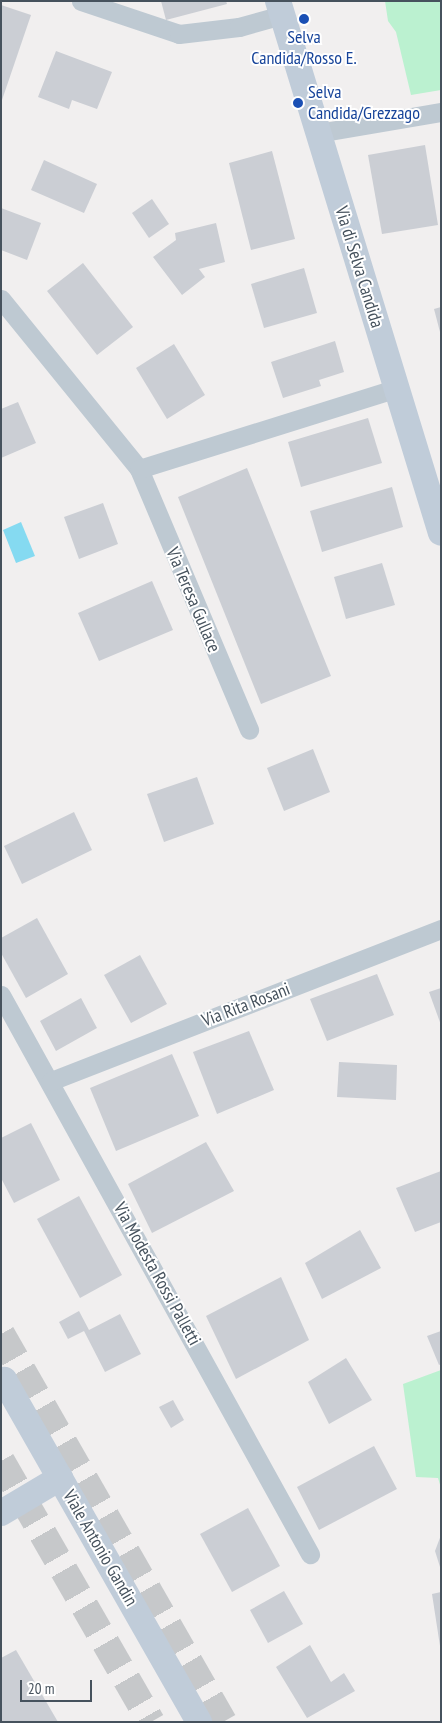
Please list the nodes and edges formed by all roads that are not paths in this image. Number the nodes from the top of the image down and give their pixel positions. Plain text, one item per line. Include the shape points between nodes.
1 (81, 1) edge
2 (280, 8) edge
3 (441, 112) edge
4 (318, 133) junction
5 (1, 299) edge
6 (397, 388) junction
7 (139, 469) junction
8 (439, 523) edge
9 (249, 730) dead end
10 (441, 929) edge
11 (1, 994) edge
12 (51, 1081) junction
13 (2, 1379) edge
14 (60, 1478) junction
15 (1, 1513) edge
16 (310, 1554) dead end
17 (199, 1722) edge

1 - 2 street via 179,34 230,29
2 - 4 street, Via di Selva Candida
3 - 4 street
4 - 6 street, Via di Selva Candida
5 - 7 street, Via Teresa Gullace
6 - 7 street
6 - 8 street, Via di Selva Candida
7 - 9 street, Via Teresa Gullace
10 - 12 street, Via Rita Rosani
11 - 12 street, Via Modesta Rossi Palletti
12 - 16 street, Via Modesta Rossi Palletti
13 - 14 street, Viale Antonio Gandin
14 - 15 street
14 - 17 street, Viale Antonio Gandin

